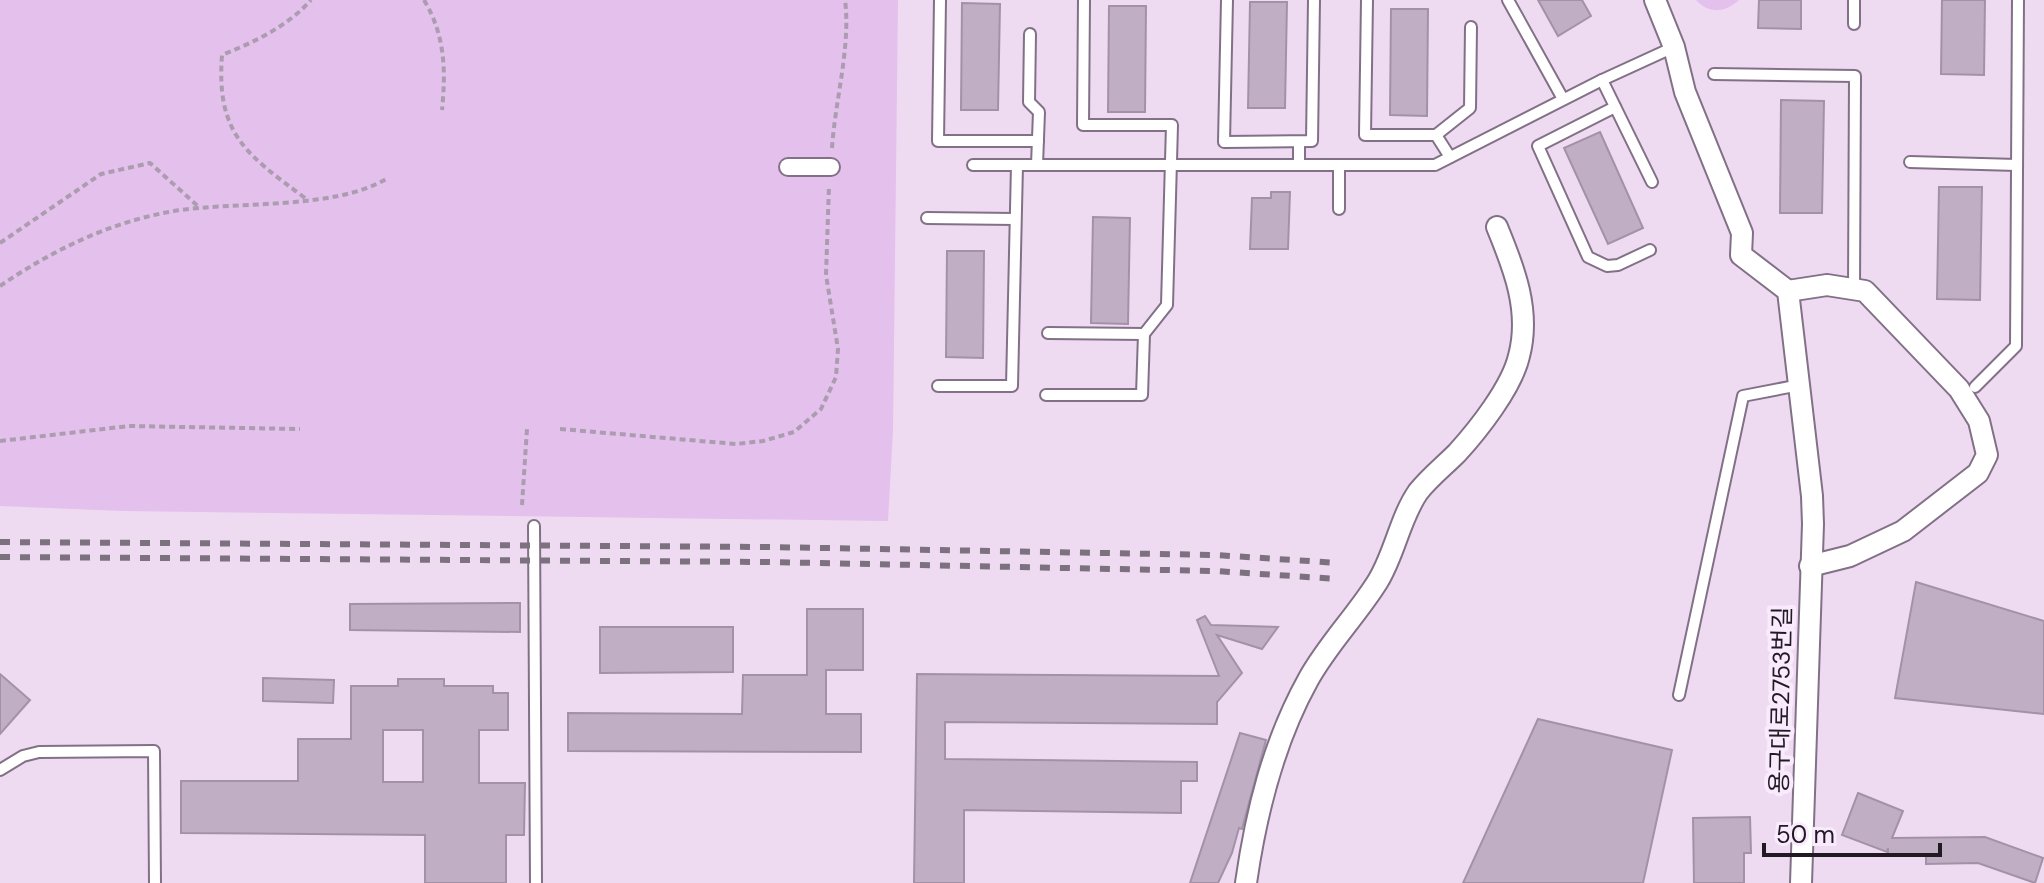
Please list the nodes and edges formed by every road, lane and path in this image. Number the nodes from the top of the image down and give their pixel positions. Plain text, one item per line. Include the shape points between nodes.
1 (311, 0) edge
2 (424, 0) edge
3 (845, 0) edge
4 (940, 0) edge
5 (1084, 0) edge
6 (1227, 0) edge
7 (1314, 0) edge
8 (1367, 0) edge
9 (1508, 0) edge
10 (1655, 0) edge
11 (1854, 0) edge
12 (2018, 0) edge
13 (1854, 24) dead end
14 (1471, 27) dead end
15 (1030, 34) dead end
16 (1674, 47) junction
17 (1714, 74) dead end
18 (1602, 80) junction
19 (1563, 99) junction
20 (1615, 107) junction
21 (442, 110) dead end
22 (1436, 135) junction
23 (1038, 141) junction
24 (1299, 142) junction
25 (1450, 157) junction
26 (1910, 162) dead end
27 (973, 165) dead end
28 (1017, 165) junction
29 (1037, 165) junction
30 (1299, 165) junction
31 (1339, 165) junction
32 (2017, 165) junction
33 (1170, 166) junction
34 (788, 167) dead end
35 (831, 167) junction
36 (386, 179) dead end
37 (1652, 182) dead end
38 (307, 199) junction
39 (200, 208) junction
40 (1339, 209) dead end
41 (927, 218) dead end
42 (1015, 219) junction
43 (1497, 227) dead end
44 (0, 243) edge
45 (1650, 250) dead end
46 (0, 286) edge
47 (1854, 289) junction
48 (1788, 291) junction
49 (1048, 333) dead end
50 (1144, 334) junction
51 (1800, 385) junction
52 (938, 386) dead end
53 (1975, 387) dead end
54 (1046, 395) dead end
55 (300, 429) dead end
56 (527, 429) dead end
57 (560, 429) dead end
58 (0, 441) edge
59 (522, 505) dead end
60 (534, 526) dead end
61 (1810, 566) junction
62 (1679, 695) dead end
63 (0, 770) edge
64 (155, 883) edge
65 (536, 883) edge
66 (1246, 883) edge
67 (1801, 883) edge

1 - 38 path via 251,45 222,55 220,78 227,121 242,143 273,176
2 - 21 path via 442,42
3 - 35 path via 848,23
4 - 23 lane via 938,141
5 - 33 lane via 1083,125 1172,125
6 - 24 lane via 1224,142
7 - 24 lane via 1312,141
8 - 22 lane via 1365,135
9 - 19 lane
10 - 16 street
11 - 13 lane
12 - 32 lane
14 - 22 lane via 1470,108
15 - 23 lane via 1029,102 1039,112
16 - 18 lane
16 - 48 street via 1685,92 1742,233 1741,255
17 - 47 lane via 1855,76
18 - 19 lane
18 - 20 lane
19 - 25 lane
20 - 37 lane
20 - 45 lane via 1538,146 1588,257 1618,265
22 - 25 lane
23 - 29 lane
24 - 30 lane
25 - 31 lane via 1435,165
26 - 32 lane
27 - 28 lane
28 - 29 lane
28 - 42 lane
29 - 33 lane
30 - 31 lane
30 - 33 lane
31 - 40 lane
32 - 53 lane via 2016,346
33 - 50 lane via 1167,305
34 - 35 street
35 - 57 path via 826,275 838,349 836,377 821,409 794,432 736,444
36 - 38 path via 372,188
38 - 39 path
39 - 44 path via 150,163 101,174
39 - 46 path via 129,221 97,233
41 - 42 lane
42 - 52 lane via 1012,386
43 - 66 street via 1520,298 1524,328 1519,359 1484,419 1417,494 1379,579 1287,719 1254,830
47 - 48 street via 1827,285
47 - 61 street via 1865,291 1959,389 1979,421 1987,455 1978,473 1903,531 1850,556
48 - 51 street, 용구대로2753번길
49 - 50 lane
50 - 54 lane via 1142,395
51 - 61 street, 용구대로2753번길 via 1812,496
51 - 62 lane via 1743,396
55 - 58 path via 129,426
56 - 59 path
60 - 65 lane
61 - 67 street, 용구대로2753번길
63 - 64 lane via 39,752 154,751

